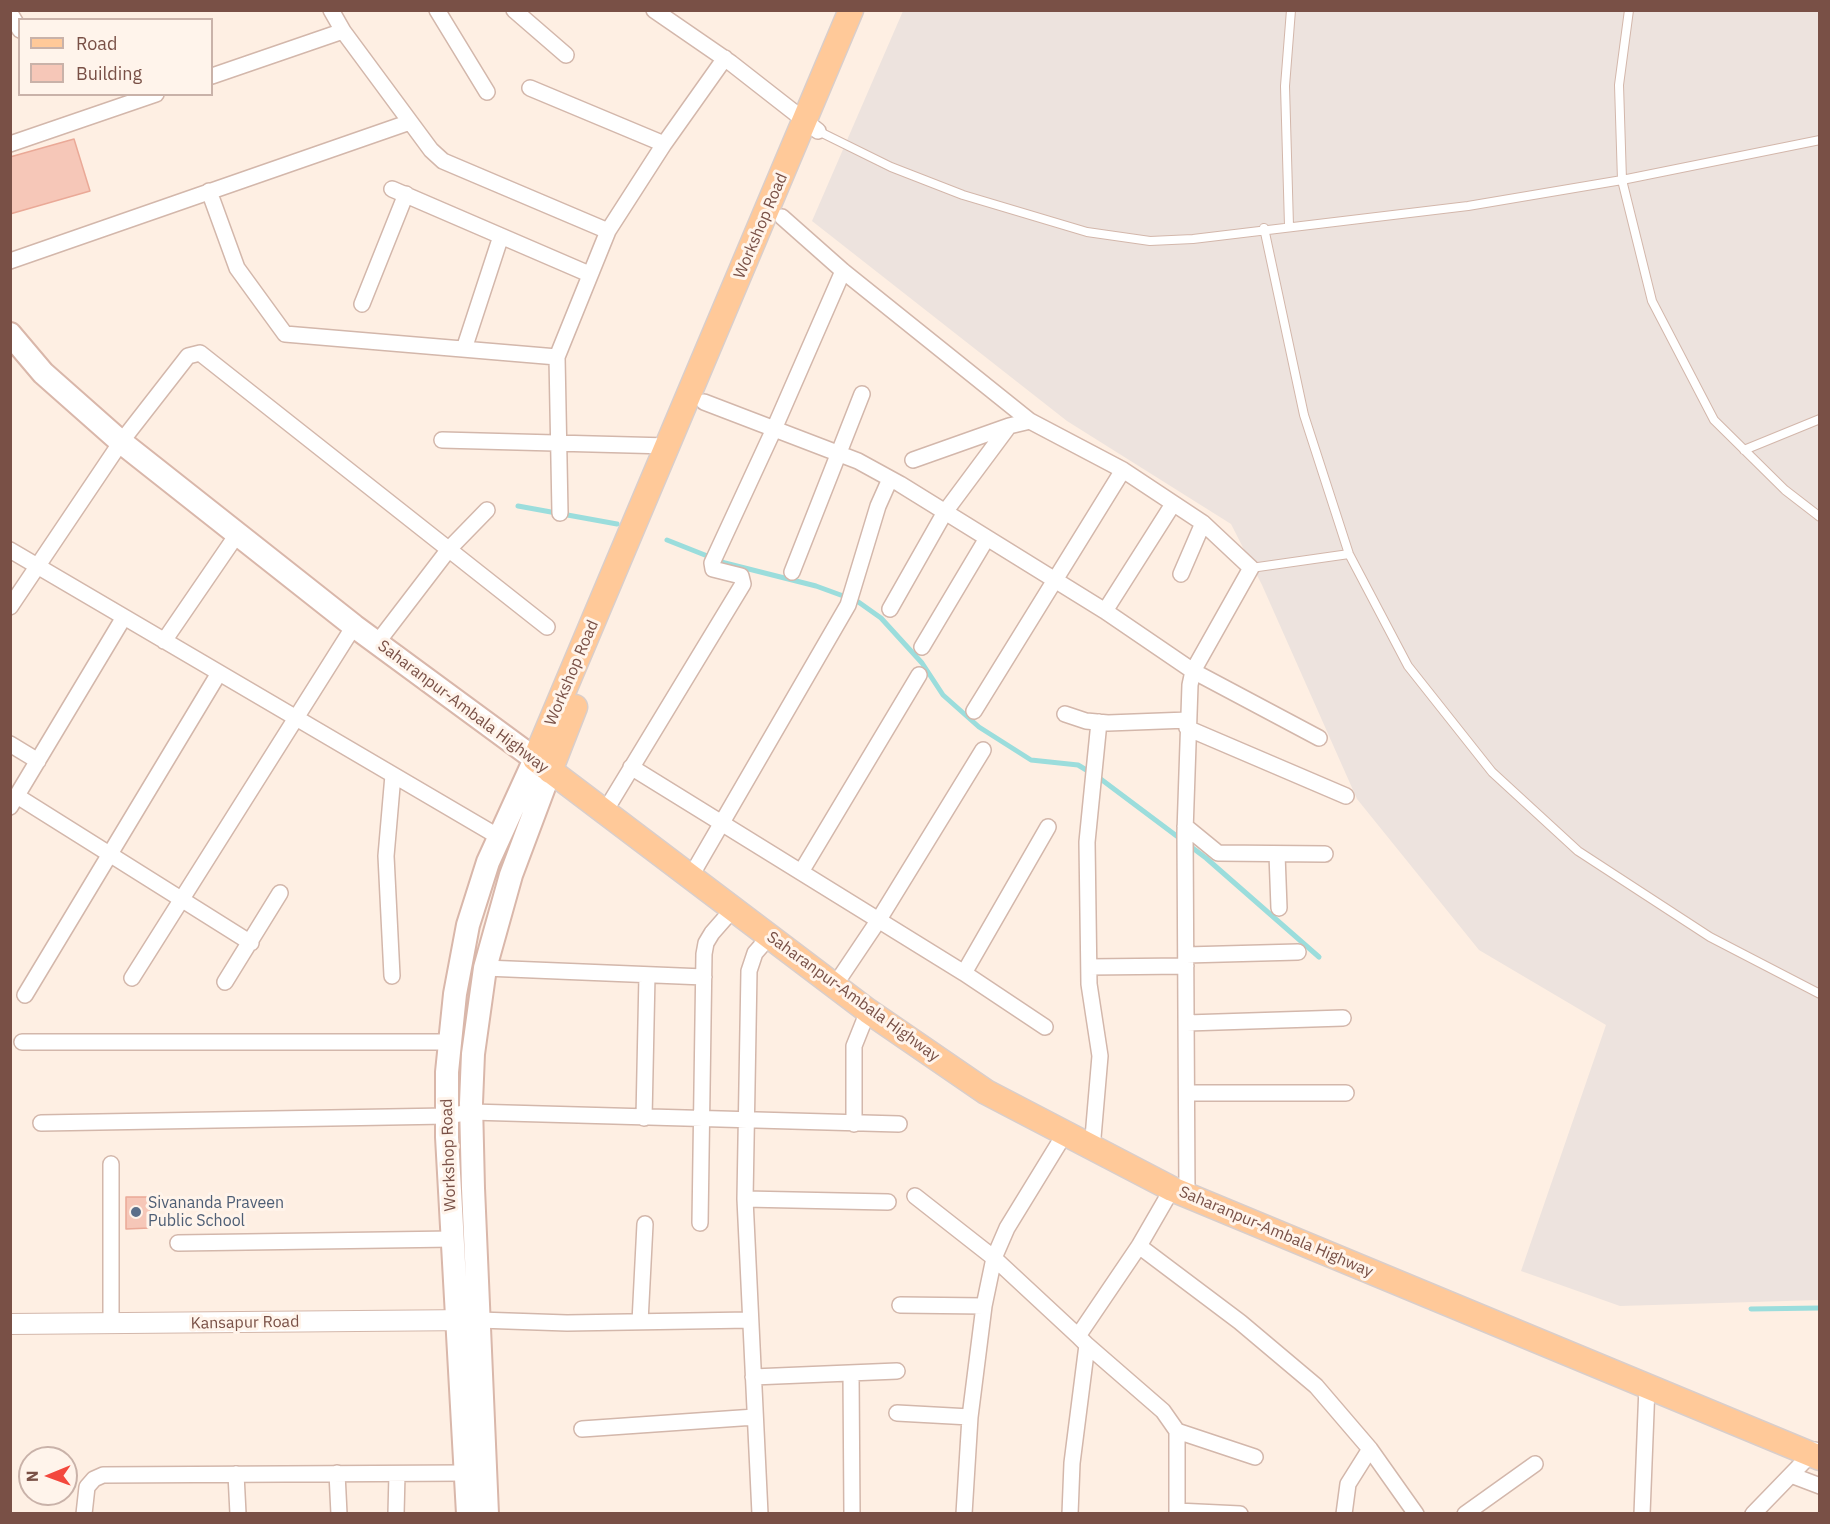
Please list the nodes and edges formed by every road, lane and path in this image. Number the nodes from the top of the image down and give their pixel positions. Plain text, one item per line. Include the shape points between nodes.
1 (331, 10) edge
2 (437, 10) edge
3 (514, 10) edge
4 (654, 10) edge
5 (851, 10) edge
6 (869, 10) edge
7 (1290, 10) edge
8 (1629, 10) edge
9 (10, 13) edge
10 (18, 27) edge
11 (343, 31) junction
12 (566, 56) dead end
13 (725, 58) junction
14 (213, 76) edge
15 (530, 88) dead end
16 (487, 92) dead end
17 (150, 96) edge
18 (410, 122) junction
19 (812, 126) junction
20 (1820, 140) edge
21 (10, 144) edge
22 (664, 144) junction
23 (1622, 180) junction
24 (209, 191) junction
25 (782, 217) junction
26 (1289, 226) junction
27 (1264, 228) junction
28 (608, 231) junction
29 (501, 236) junction
30 (10, 261) edge
31 (843, 271) junction
32 (589, 274) junction
33 (362, 304) dead end
34 (10, 334) edge
35 (464, 349) junction
36 (557, 357) junction
37 (862, 394) dead end
38 (704, 402) junction
39 (1820, 419) edge
40 (1030, 421) junction
41 (1009, 426) junction
42 (774, 429) junction
43 (442, 440) dead end
44 (121, 442) junction
45 (557, 444) junction
46 (668, 447) junction
47 (1744, 450) junction
48 (839, 454) junction
49 (913, 460) dead end
50 (1123, 470) junction
51 (890, 479) junction
52 (1173, 504) junction
53 (487, 510) dead end
54 (945, 512) junction
55 (560, 513) dead end
56 (1820, 517) edge
57 (1203, 523) junction
58 (238, 533) junction
59 (987, 538) junction
60 (449, 549) junction
61 (10, 550) edge
62 (1349, 554) junction
63 (37, 565) junction
64 (1251, 568) junction
65 (792, 572) dead end
66 (1181, 574) dead end
67 (1054, 579) junction
68 (10, 607) edge
69 (890, 609) dead end
70 (1105, 611) junction
71 (124, 617) junction
72 (354, 626) junction
73 (547, 627) dead end
74 (164, 641) junction
75 (377, 643) junction
76 (922, 647) dead end
77 (1193, 671) junction
78 (219, 673) junction
79 (918, 675) dead end
80 (974, 711) dead end
81 (1065, 714) dead end
82 (295, 718) junction
83 (1099, 722) junction
84 (1187, 724) junction
85 (1319, 738) dead end
86 (10, 744) edge
87 (983, 750) dead end
88 (38, 761) junction
89 (542, 765) junction
90 (631, 767) junction
91 (393, 775) junction
92 (1346, 796) dead end
93 (14, 802) edge
94 (604, 813) junction
95 (721, 823) junction
96 (1048, 827) dead end
97 (1185, 829) junction
98 (499, 837) junction
99 (1277, 854) junction
100 (1325, 854) dead end
101 (110, 855) junction
102 (801, 872) junction
103 (691, 876) junction
104 (280, 893) dead end
105 (182, 900) junction
106 (1279, 908) dead end
107 (733, 909) junction
108 (879, 921) junction
109 (769, 937) junction
110 (251, 943) junction
111 (1298, 951) dead end
112 (1186, 960) junction
113 (1089, 967) junction
114 (485, 968) junction
115 (964, 973) junction
116 (647, 975) junction
117 (392, 976) dead end
118 (704, 977) junction
119 (132, 978) dead end
120 (225, 982) dead end
121 (835, 985) junction
122 (1820, 994) edge
123 (25, 995) dead end
124 (868, 1011) junction
125 (1343, 1018) dead end
126 (1186, 1023) junction
127 (1045, 1027) dead end
128 (22, 1042) dead end
129 (450, 1042) junction
130 (1187, 1093) junction
131 (1346, 1093) dead end
132 (471, 1112) junction
133 (447, 1116) junction
134 (644, 1118) junction
135 (746, 1119) junction
136 (702, 1120) junction
137 (41, 1123) dead end
138 (854, 1124) junction
139 (899, 1124) dead end
140 (1064, 1135) junction
141 (1092, 1149) junction
142 (111, 1164) dead end
143 (1179, 1192) junction
144 (915, 1196) dead end
145 (745, 1199) junction
146 (888, 1202) dead end
147 (700, 1223) dead end
148 (645, 1224) dead end
149 (453, 1239) junction
150 (178, 1243) dead end
151 (1140, 1246) junction
152 (994, 1258) junction
153 (900, 1305) dead end
154 (984, 1306) junction
155 (468, 1320) junction
156 (750, 1320) junction
157 (640, 1322) junction
158 (10, 1324) edge
159 (111, 1324) junction
160 (1083, 1341) junction
161 (897, 1371) dead end
162 (851, 1373) junction
163 (753, 1377) junction
164 (1647, 1386) junction
165 (897, 1413) dead end
166 (755, 1417) junction
167 (970, 1418) junction
168 (582, 1429) dead end
169 (1177, 1431) junction
170 (1370, 1449) junction
171 (1817, 1452) edge
172 (1255, 1457) dead end
173 (1535, 1464) dead end
174 (337, 1473) junction
175 (466, 1473) junction
176 (236, 1474) junction
177 (397, 1474) junction
178 (1791, 1475) junction
179 (1820, 1486) edge
180 (1177, 1512) edge
181 (1238, 1513) edge
182 (84, 1514) edge
183 (237, 1514) edge
184 (339, 1514) edge
185 (396, 1514) edge
186 (468, 1514) edge
187 (487, 1514) edge
188 (760, 1514) edge
189 (852, 1514) edge
190 (964, 1514) edge
191 (1070, 1514) edge
192 (1344, 1514) edge
193 (1416, 1514) edge
194 (1465, 1514) edge
195 (1642, 1514) edge
196 (1752, 1514) edge

1 - 11 street
2 - 16 street
3 - 12 street
4 - 13 street
5 - 19 main road, Workshop Road
6 - 19 main road, Workshop Road
7 - 26 lane via 1285,86
8 - 23 lane via 1619,85
9 - 10 street
11 - 14 street
11 - 18 street
13 - 19 street
13 - 22 street
15 - 22 street
17 - 21 street
18 - 24 street
18 - 28 street via 443,161
19 - 25 main road, Workshop Road
19 - 27 lane via 891,167 963,195 1087,232 1150,241
19 - 46 main road, Workshop Road
20 - 23 lane
22 - 28 street
23 - 26 lane via 1468,206
23 - 47 lane via 1652,302 1714,420
24 - 30 street
24 - 35 street via 237,268 285,334
25 - 31 street
25 - 38 main road, Workshop Road
26 - 27 lane
27 - 62 lane via 1304,415
28 - 32 street
29 - 32 street
29 - 33 street via 399,192
29 - 35 street
31 - 40 street
31 - 42 street
32 - 36 street
34 - 44 main road, Saharanpur-Ambala Highway via 43,373
35 - 36 street
36 - 45 street
37 - 48 street
38 - 42 street
38 - 89 main road, Workshop Road
39 - 47 lane
40 - 41 street
40 - 50 street
41 - 49 street
41 - 54 street
42 - 48 street
42 - 90 street via 714,558 713,569 741,576 743,584
43 - 45 street
44 - 58 main road, Saharanpur-Ambala Highway
44 - 60 street via 188,356 200,353
44 - 63 street
45 - 46 street
45 - 55 street
46 - 89 main road, Workshop Road
47 - 56 lane
48 - 51 street
48 - 65 street
50 - 52 street
50 - 67 street
51 - 54 street
51 - 95 street via 850,599
52 - 57 street
52 - 70 street
53 - 60 street
54 - 59 street
54 - 69 street
57 - 64 street
57 - 66 street
58 - 72 main road, Saharanpur-Ambala Highway
58 - 74 street
59 - 67 street
59 - 76 street
60 - 73 street
60 - 75 street
61 - 63 street
62 - 64 lane
62 - 122 lane via 1408,666 1492,772 1578,851 1710,937
63 - 68 street
63 - 71 street
64 - 77 street
67 - 70 street
67 - 80 street
70 - 77 street
71 - 74 street
71 - 88 street
72 - 75 main road, Saharanpur-Ambala Highway
72 - 82 street
74 - 78 street
75 - 89 main road, Saharanpur-Ambala Highway
77 - 84 street
77 - 85 street
78 - 82 street
78 - 101 street
79 - 102 street
81 - 83 street
82 - 91 street
82 - 105 street
83 - 84 street
83 - 113 street via 1087,842
84 - 92 street
84 - 97 street
86 - 88 street
87 - 108 street
88 - 93 street
89 - 94 main road, Saharanpur-Ambala Highway
89 - 98 main road, Workshop Road
89 - 114 main road, Workshop Road
90 - 94 street
90 - 95 street
91 - 98 street
91 - 117 street via 386,855
93 - 101 street
94 - 103 main road, Saharanpur-Ambala Highway
95 - 102 street
95 - 103 street
96 - 115 street
97 - 99 street via 1218,853
97 - 112 street
98 - 129 main road, Workshop Road via 468,925
99 - 100 street
99 - 106 street
101 - 105 street
101 - 123 street
102 - 108 street
103 - 107 main road, Saharanpur-Ambala Highway
104 - 110 street
105 - 110 street
105 - 119 street
107 - 109 main road, Saharanpur-Ambala Highway
107 - 118 street via 706,943
108 - 115 street
108 - 121 street
109 - 121 main road, Saharanpur-Ambala Highway
109 - 135 street via 755,953 750,971
110 - 120 street
111 - 112 street
112 - 113 street
112 - 126 street
113 - 141 street via 1100,1056
114 - 116 street
114 - 132 main road, Workshop Road
115 - 127 street
116 - 118 street
116 - 134 street
118 - 136 street
121 - 124 main road, Saharanpur-Ambala Highway
124 - 138 street via 854,1046
124 - 140 main road, Saharanpur-Ambala Highway via 986,1092
125 - 126 street
126 - 130 street
128 - 129 street
129 - 133 main road, Workshop Road
130 - 131 street
130 - 143 street
132 - 133 street
132 - 134 street
132 - 155 main road, Workshop Road
133 - 137 street
133 - 149 main road, Workshop Road
134 - 136 street
135 - 136 street
135 - 138 street
135 - 145 street
136 - 147 street
138 - 139 street
140 - 141 main road, Saharanpur-Ambala Highway
140 - 152 street via 1007,1228
141 - 143 main road, Saharanpur-Ambala Highway
142 - 159 street
143 - 151 street
143 - 164 main road, Saharanpur-Ambala Highway
144 - 152 street
145 - 146 street
145 - 156 street
148 - 157 street
149 - 150 street
149 - 155 main road, Workshop Road
151 - 160 street
151 - 170 street via 1288,1361 1334,1405
152 - 154 street
152 - 160 street
153 - 154 street
154 - 167 street
155 - 157 street
155 - 159 street, Kansapur Road
155 - 175 main road, Workshop Road
155 - 187 main road, Workshop Road
156 - 157 street
156 - 163 street
158 - 159 street, Kansapur Road
160 - 169 street via 1163,1411
160 - 191 street
161 - 162 street
162 - 163 street
162 - 189 street
163 - 166 street
164 - 171 main road, Saharanpur-Ambala Highway
164 - 195 street
165 - 167 street
166 - 168 street
166 - 188 street
167 - 190 street
169 - 172 street
169 - 180 street
170 - 192 street via 1348,1484
170 - 193 street
171 - 178 street
173 - 194 street
174 - 176 street
174 - 177 street
174 - 184 street
175 - 177 street
175 - 186 main road, Workshop Road
176 - 182 street via 103,1475 87,1487
176 - 183 street
177 - 185 street
178 - 179 street
178 - 196 street
180 - 181 street

